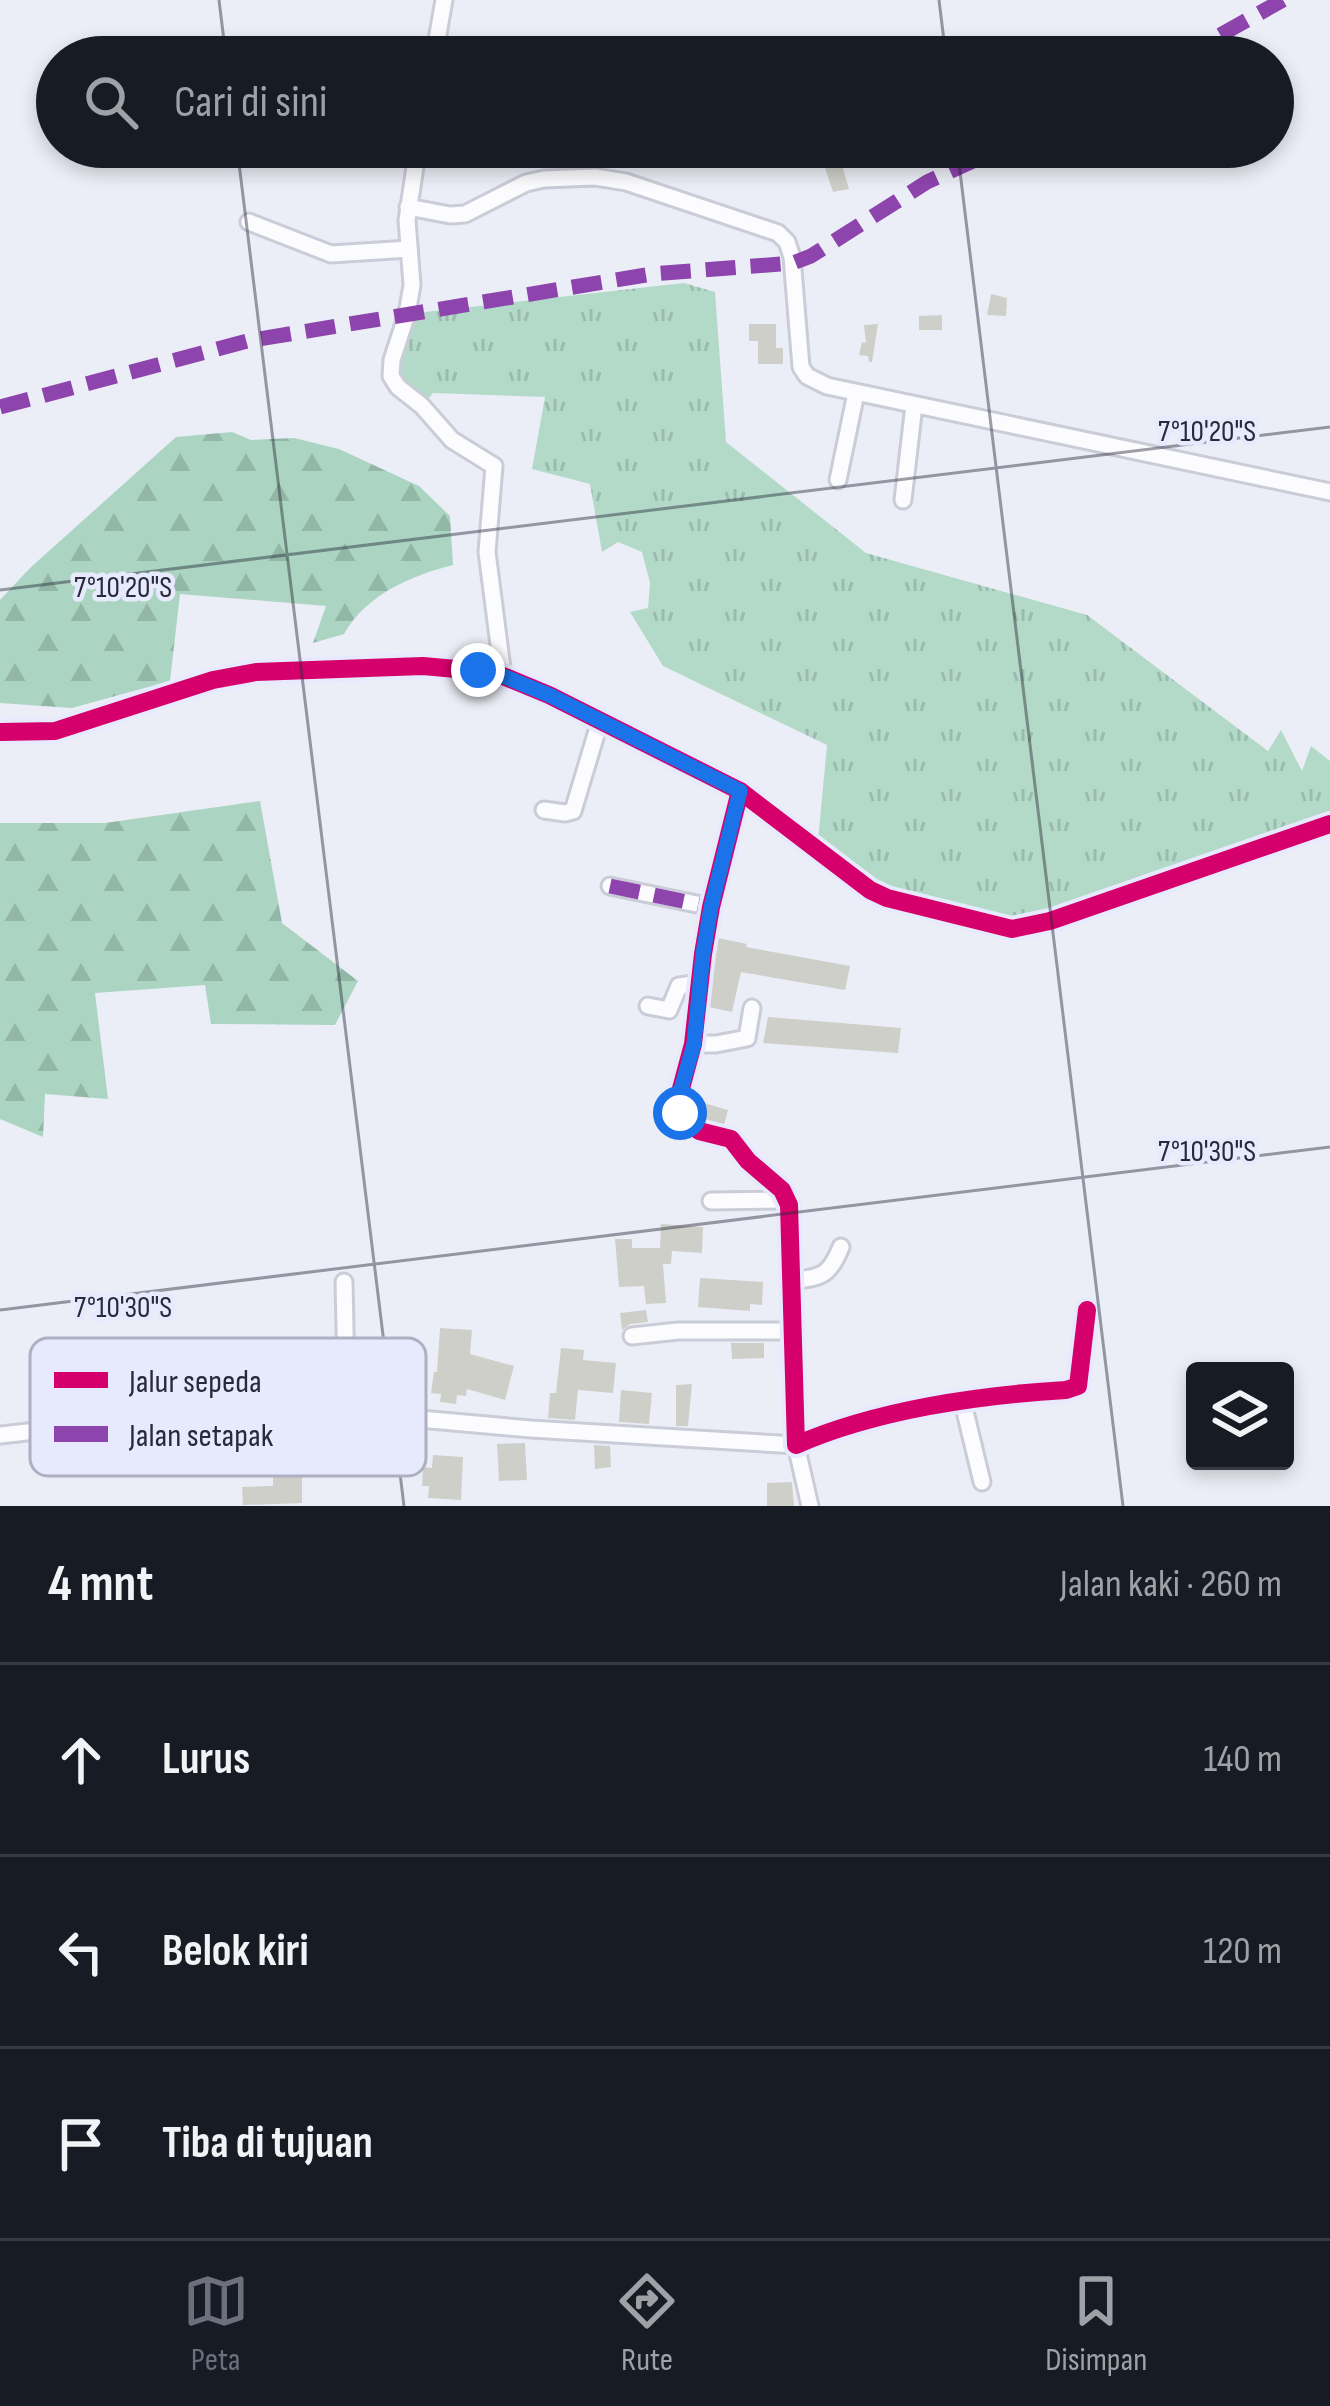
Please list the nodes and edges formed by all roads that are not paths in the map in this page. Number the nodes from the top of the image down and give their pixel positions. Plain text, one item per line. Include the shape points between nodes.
1 (444, 0) edge
2 (438, 36) edge
3 (414, 168) edge
4 (408, 207) junction
5 (249, 222) dead end
6 (409, 249) junction
7 (856, 393) junction
8 (914, 406) junction
9 (838, 480) dead end
10 (1330, 492) edge
11 (903, 500) dead end
12 (503, 676) junction
13 (600, 721) junction
14 (0, 732) edge
15 (740, 791) junction
16 (544, 810) dead end
17 (1330, 824) edge
18 (610, 886) dead end
19 (711, 907) junction
20 (700, 983) junction
21 (648, 1006) dead end
22 (752, 1008) dead end
23 (694, 1044) junction
24 (786, 1200) junction
25 (711, 1201) dead end
26 (841, 1247) dead end
27 (790, 1281) junction
28 (344, 1282) dead end
29 (1087, 1310) dead end
30 (793, 1331) junction
31 (632, 1336) dead end
32 (345, 1338) edge
33 (963, 1402) junction
34 (426, 1420) edge
35 (30, 1432) edge
36 (0, 1435) edge
37 (796, 1445) junction
38 (982, 1482) dead end
39 (811, 1506) edge

1 - 2 street
3 - 4 street
4 - 6 street
4 - 7 street via 465,214 526,184 595,177 778,233 789,249 801,367 816,381
5 - 6 street via 331,254
6 - 12 street via 410,301 393,382 452,440 494,466 487,553
7 - 8 street
7 - 9 street
8 - 10 street
8 - 11 street
12 - 13 street
12 - 14 street via 423,666 256,672 55,731
13 - 15 street
13 - 16 street via 573,811
15 - 17 street via 870,890 1012,928
15 - 19 street
18 - 19 street
19 - 20 street
20 - 21 street via 679,986 669,1010
20 - 23 street
22 - 23 street via 747,1038
23 - 24 street via 680,1113 699,1131 731,1139
24 - 25 street
24 - 27 street
26 - 27 street via 827,1273
27 - 30 street
28 - 32 street
29 - 33 street via 1078,1385
30 - 31 street
30 - 37 street
33 - 37 street
33 - 38 street
34 - 37 street
35 - 36 street
37 - 39 street

